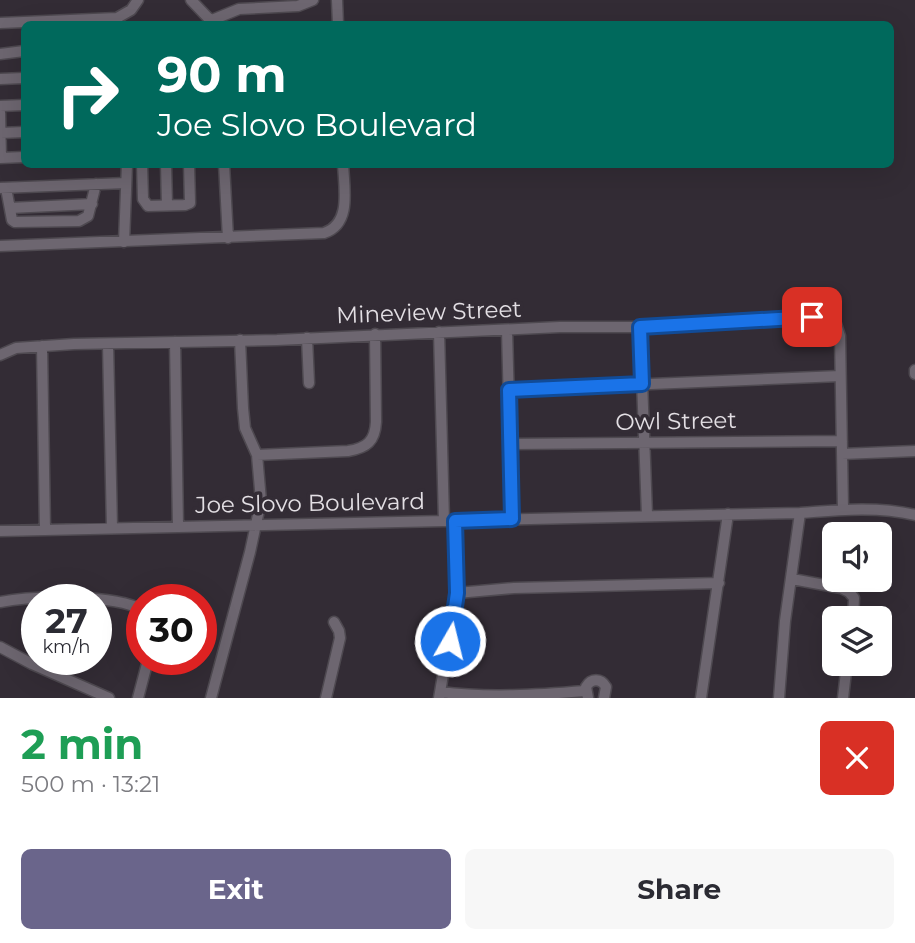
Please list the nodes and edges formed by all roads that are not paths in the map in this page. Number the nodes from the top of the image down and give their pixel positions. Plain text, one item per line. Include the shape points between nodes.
1 (138, 0) edge
2 (191, 0) edge
3 (313, 0) edge
4 (337, 0) edge
5 (47, 21) edge
6 (212, 21) edge
7 (215, 21) edge
8 (338, 21) edge
9 (21, 22) edge
10 (0, 23) edge
11 (21, 51) edge
12 (0, 54) edge
13 (21, 78) edge
14 (0, 79) edge
15 (21, 106) edge
16 (0, 109) edge
17 (21, 132) edge
18 (1, 133) edge
19 (21, 157) edge
20 (0, 158) edge
21 (127, 168) edge
22 (142, 168) edge
23 (166, 168) edge
24 (189, 168) edge
25 (224, 168) edge
26 (343, 168) edge
27 (126, 183) junction
28 (96, 184) junction
29 (3, 188) edge
30 (92, 204) junction
31 (167, 205) junction
32 (10, 208) junction
33 (228, 238) junction
34 (124, 242) junction
35 (0, 246) edge
36 (640, 327) junction
37 (507, 330) junction
38 (439, 332) junction
39 (375, 334) junction
40 (307, 338) junction
41 (240, 340) junction
42 (175, 342) junction
43 (108, 344) junction
44 (41, 346) junction
45 (0, 355) edge
46 (840, 376) junction
47 (309, 383) dead end
48 (642, 384) junction
49 (509, 390) junction
50 (842, 440) junction
51 (644, 443) junction
52 (511, 444) junction
53 (915, 451) edge
54 (842, 454) junction
55 (257, 455) junction
56 (843, 509) junction
57 (800, 513) junction
58 (728, 514) junction
59 (647, 515) junction
60 (915, 515) edge
61 (512, 519) junction
62 (450, 521) junction
63 (256, 525) junction
64 (178, 527) junction
65 (112, 528) junction
66 (45, 530) junction
67 (0, 531) edge
68 (792, 579) junction
69 (719, 583) junction
70 (457, 593) junction
71 (0, 602) edge
72 (126, 605) edge
73 (854, 606) edge
74 (334, 622) dead end
75 (0, 647) edge
76 (144, 675) edge
77 (846, 676) edge
78 (586, 694) edge
79 (439, 695) edge
80 (465, 696) edge
81 (511, 696) edge
82 (556, 696) edge
83 (108, 698) edge
84 (138, 698) edge
85 (212, 698) edge
86 (326, 698) edge
87 (604, 698) edge
88 (701, 698) edge
89 (779, 698) edge
90 (843, 698) edge

1 - 5 street via 117,18
2 - 6 street
3 - 7 street via 298,6 239,9
4 - 8 street
9 - 10 street
11 - 12 street
13 - 14 street
15 - 16 street
16 - 18 street
17 - 18 street
18 - 20 street
19 - 20 street
21 - 27 street
22 - 31 street via 145,205
23 - 31 street
24 - 31 street via 190,203
25 - 33 street
26 - 33 street via 344,207 331,231
27 - 28 street
27 - 34 street
28 - 29 street
28 - 30 street
29 - 32 street
30 - 32 street
30 - 32 street via 88,216 79,221 17,223
33 - 34 street
34 - 35 street
36 - 37 street, Mineview Street
36 - 46 street, Mineview Street via 820,316 835,321 838,328
36 - 48 street
37 - 38 street, Mineview Street
37 - 49 street
38 - 39 street, Mineview Street
38 - 62 street
39 - 40 street, Mineview Street
39 - 55 street via 376,430 370,443 348,451
40 - 41 street, Mineview Street
40 - 47 street
41 - 42 street, Mineview Street
41 - 55 street via 245,428
42 - 43 street, Mineview Street
42 - 64 street
43 - 44 street, Mineview Street
43 - 65 street
44 - 45 street, Mineview Street
44 - 66 street
46 - 48 street
46 - 50 street
48 - 49 street
48 - 51 street
49 - 52 street
50 - 51 street, Owl Street
50 - 54 street
51 - 52 street, Owl Street
51 - 59 street
52 - 61 street
53 - 54 street
54 - 56 street
55 - 63 street via 261,501
56 - 57 street, Joe Slovo Boulevard
56 - 60 street, Joe Slovo Boulevard
57 - 58 street, Joe Slovo Boulevard
57 - 68 street
58 - 59 street, Joe Slovo Boulevard
58 - 69 street
59 - 61 street, Joe Slovo Boulevard
61 - 62 street, Joe Slovo Boulevard
62 - 63 street, Joe Slovo Boulevard
62 - 70 street
63 - 64 street, Joe Slovo Boulevard
63 - 85 street
64 - 65 street, Joe Slovo Boulevard
65 - 66 street, Joe Slovo Boulevard
66 - 67 street, Joe Slovo Boulevard
68 - 73 street via 847,590 854,596
68 - 89 street
69 - 70 street
69 - 88 street
70 - 79 street
71 - 72 street via 46,598
74 - 86 street via 340,638
75 - 83 street
76 - 84 street
77 - 90 street
78 - 82 street
78 - 87 street via 590,682 599,680 606,687
79 - 80 street
80 - 81 street
81 - 82 street

